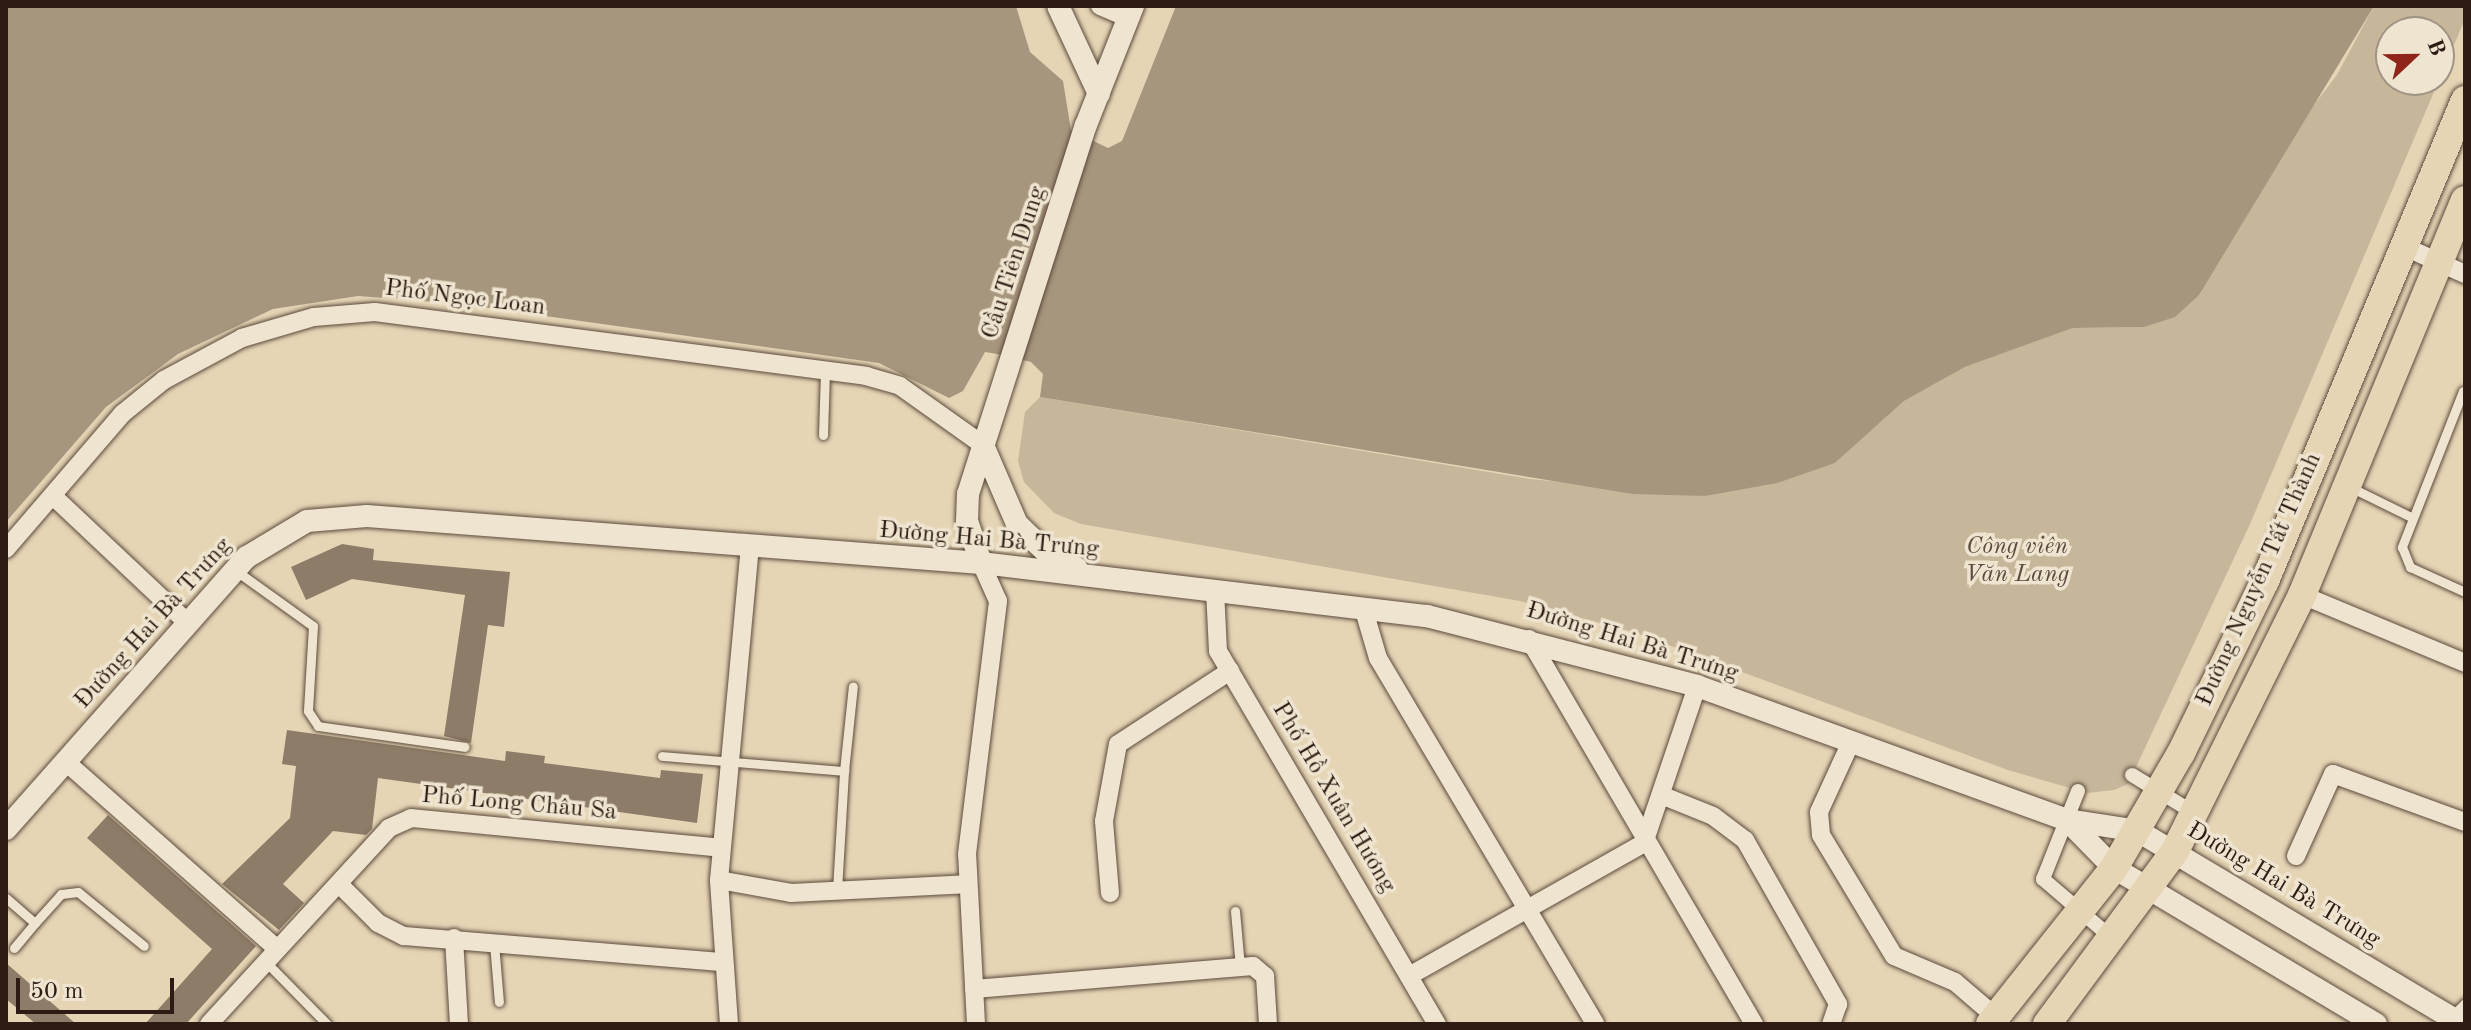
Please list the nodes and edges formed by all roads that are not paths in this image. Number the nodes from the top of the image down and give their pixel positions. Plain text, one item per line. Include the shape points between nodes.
1 (1058, 6) edge
2 (1100, 6) edge
3 (1131, 12) edge
4 (1099, 94) junction
5 (2465, 100) edge
6 (2465, 200) edge
7 (2403, 246) junction
8 (2439, 262) junction
9 (2465, 274) edge
10 (825, 370) junction
11 (2463, 391) dead end
12 (823, 435) dead end
13 (983, 445) junction
14 (2347, 486) junction
15 (53, 496) junction
16 (2411, 517) junction
17 (750, 548) junction
18 (6, 549) edge
19 (981, 563) junction
20 (235, 570) junction
21 (1112, 578) junction
22 (1215, 590) junction
23 (2465, 592) edge
24 (2302, 595) junction
25 (1363, 607) junction
26 (188, 623) junction
27 (1529, 639) junction
28 (2465, 663) edge
29 (1230, 671) junction
30 (853, 686) dead end
31 (1697, 686) junction
32 (1851, 742) junction
33 (465, 747) dead end
34 (662, 756) dead end
35 (66, 762) junction
36 (727, 762) junction
37 (844, 771) junction
38 (2132, 775) dead end
39 (2078, 791) dead end
40 (2160, 793) junction
41 (1661, 795) junction
42 (2194, 813) junction
43 (2067, 820) junction
44 (2465, 822) edge
45 (6, 829) edge
46 (2138, 831) junction
47 (1644, 843) junction
48 (720, 848) junction
49 (2175, 851) junction
50 (2296, 856) dead end
51 (2114, 868) junction
52 (719, 880) junction
53 (339, 884) junction
54 (966, 884) junction
55 (837, 890) junction
56 (2151, 891) junction
57 (1110, 893) dead end
58 (6, 898) edge
59 (1235, 911) dead end
60 (1529, 912) junction
61 (2081, 912) junction
62 (35, 923) junction
63 (454, 938) junction
64 (494, 939) junction
65 (2115, 941) junction
66 (144, 946) dead end
67 (14, 948) dead end
68 (270, 955) junction
69 (721, 962) junction
70 (1240, 967) junction
71 (1409, 976) junction
72 (974, 989) junction
73 (499, 1002) dead end
74 (2459, 1015) edge
75 (1993, 1021) edge
76 (209, 1024) edge
77 (327, 1024) edge
78 (459, 1024) edge
79 (729, 1024) edge
80 (976, 1024) edge
81 (1268, 1024) edge
82 (1437, 1024) edge
83 (1595, 1024) edge
84 (1754, 1024) edge
85 (1831, 1024) edge
86 (2047, 1024) edge
87 (2376, 1024) edge

1 - 4 street
2 - 3 street
3 - 4 street, Cầu Tiên Dung
4 - 13 street, Cầu Tiên Dung
5 - 7 main road, Đường Nguyễn Tất Thành
6 - 8 main road, Đường Nguyễn Tất Thành
7 - 8 street
7 - 40 main road, Đường Nguyễn Tất Thành via 2265,581
8 - 9 street
8 - 14 main road, Đường Nguyễn Tất Thành
10 - 12 lane
10 - 13 street, Phố Ngọc Loan via 900,386
10 - 15 street, Phố Ngọc Loan via 375,312 314,317 242,338 164,380 122,414
11 - 16 lane
13 - 19 street, Cầu Tiên Dung via 967,521
13 - 21 street via 1000,497 1038,546
14 - 16 lane
14 - 24 main road, Đường Nguyễn Tất Thành
15 - 18 street, Phố Ngọc Loan
15 - 26 street
16 - 23 lane via 2403,559
17 - 19 street, Đường Hai Bà Trưng
17 - 20 street, Đường Hai Bà Trưng via 325,517 277,534
17 - 36 street
19 - 21 street, Đường Hai Bà Trưng
19 - 54 street via 998,618
20 - 26 street, Đường Hai Bà Trưng
20 - 33 lane via 313,626 312,721
21 - 22 street, Đường Hai Bà Trưng
22 - 25 street, Đường Hai Bà Trưng
22 - 29 street, Phố Hồ Xuân Hương via 1212,631
24 - 28 street
24 - 42 main road, Đường Nguyễn Tất Thành
25 - 27 street, Đường Hai Bà Trưng
25 - 60 street via 1373,650
26 - 35 street, Đường Hai Bà Trưng
27 - 31 street, Đường Hai Bà Trưng
27 - 47 street
29 - 57 street via 1118,744 1104,821
29 - 71 street, Phố Hồ Xuân Hương
30 - 37 lane
31 - 32 street, Đường Hai Bà Trưng
31 - 41 street
32 - 43 street, Đường Hai Bà Trưng
32 - 75 street via 1819,812 1821,835 1894,956 1955,982
34 - 36 lane
35 - 45 street, Đường Hai Bà Trưng
35 - 68 street
36 - 37 lane
36 - 48 street
37 - 55 lane
38 - 40 street
39 - 43 street
40 - 42 street
40 - 46 main road, Đường Nguyễn Tất Thành
41 - 47 street
41 - 85 street via 1713,816 1745,840 1838,1004
42 - 49 main road, Đường Nguyễn Tất Thành
43 - 46 street, Đường Hai Bà Trưng
43 - 51 street, Đường Hai Bà Trưng
43 - 61 street via 2043,879
44 - 50 street via 2333,774
46 - 49 street, Đường Hai Bà Trưng
46 - 51 main road, Đường Nguyễn Tất Thành
47 - 60 street
47 - 84 street
48 - 52 street
48 - 53 street, Phố Long Châu Sa via 411,818 389,828
49 - 56 main road, Đường Nguyễn Tất Thành
49 - 74 street, Đường Hai Bà Trưng
51 - 56 street, Đường Hai Bà Trưng
51 - 61 main road, Đường Nguyễn Tất Thành
52 - 55 street via 791,893
52 - 69 street
53 - 63 street via 378,923 404,936
53 - 68 street, Phố Long Châu Sa
54 - 55 street
54 - 72 street
56 - 65 main road, Đường Nguyễn Tất Thành
56 - 87 street, Đường Hai Bà Trưng
58 - 62 lane
59 - 70 lane
60 - 71 street
60 - 83 street
61 - 65 street
61 - 75 main road, Đường Nguyễn Tất Thành
62 - 66 lane via 61,894 78,892
62 - 67 lane
63 - 64 street
63 - 78 street
64 - 69 street
64 - 73 lane
65 - 86 main road, Đường Nguyễn Tất Thành
68 - 76 street, Phố Long Châu Sa
68 - 77 lane
69 - 79 street
70 - 72 street
70 - 81 street via 1265,976
71 - 82 street, Phố Hồ Xuân Hương
72 - 80 street

